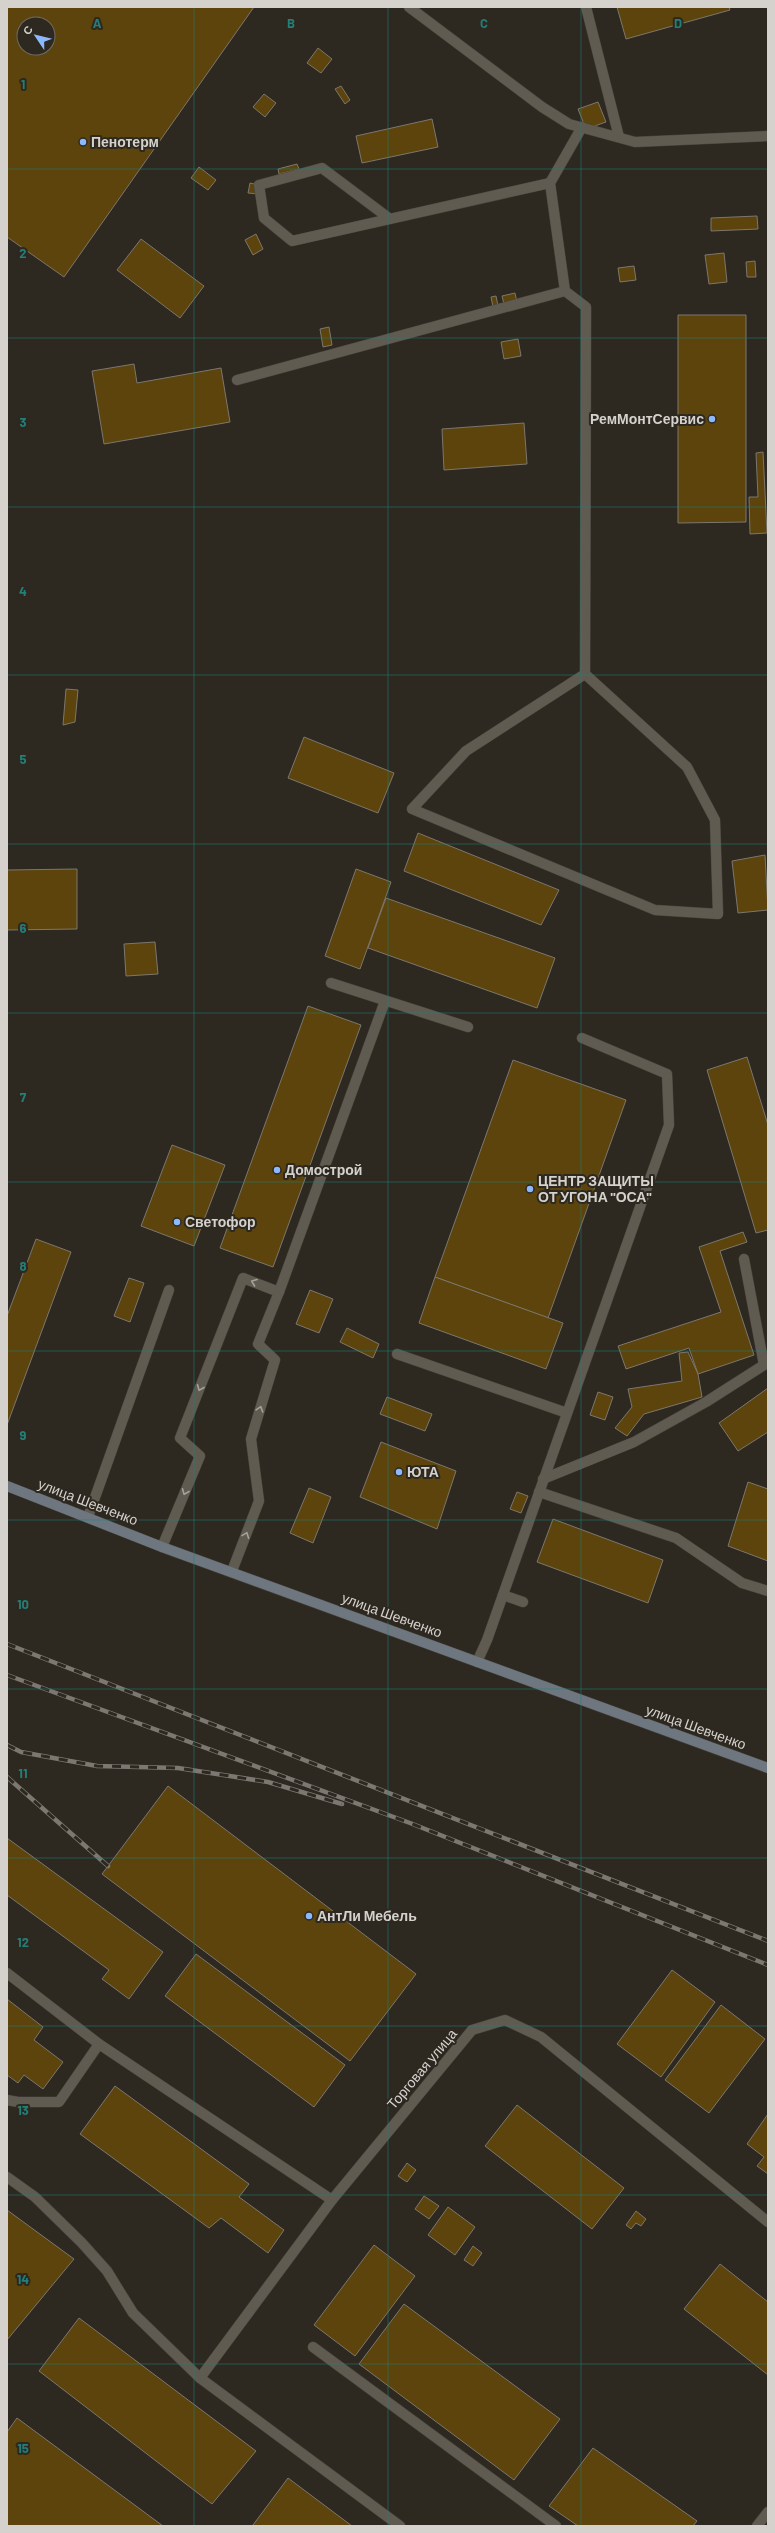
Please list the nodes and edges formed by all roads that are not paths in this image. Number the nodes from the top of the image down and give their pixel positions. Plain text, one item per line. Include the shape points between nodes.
1 (409, 7) edge
2 (586, 7) edge
3 (582, 128) junction
4 (768, 136) edge
5 (619, 137) junction
6 (550, 183) junction
7 (390, 219) junction
8 (566, 291) junction
9 (237, 380) dead end
10 (585, 674) junction
11 (331, 983) dead end
12 (385, 1001) junction
13 (468, 1027) dead end
14 (582, 1038) dead end
15 (744, 1259) dead end
16 (169, 1290) dead end
17 (279, 1292) junction
18 (397, 1354) dead end
19 (567, 1413) junction
20 (543, 1479) junction
21 (7, 1486) edge
22 (539, 1492) junction
23 (88, 1517) junction
24 (162, 1547) junction
25 (232, 1571) junction
26 (768, 1591) edge
27 (503, 1595) junction
28 (523, 1602) dead end
29 (477, 1662) junction
30 (768, 1768) edge
31 (7, 1972) edge
32 (99, 2044) junction
33 (7, 2100) edge
34 (7, 2177) edge
35 (332, 2200) junction
36 (768, 2222) edge
37 (313, 2347) dead end
38 (200, 2378) junction
39 (768, 2512) edge
40 (400, 2526) edge
41 (556, 2526) edge
42 (757, 2526) edge

1 - 3 street via 542,107 569,124
2 - 5 street
3 - 5 street
3 - 6 street
4 - 5 street via 635,142
6 - 7 street
6 - 8 street
7 - 7 street via 292,241 264,218 259,184 322,168
8 - 9 street
8 - 10 street via 586,307
10 - 10 street via 687,767 715,820 718,914 655,910 412,809 466,751
11 - 12 street
12 - 13 street
12 - 17 street
14 - 19 street via 667,1074 669,1125
15 - 20 street via 764,1365 706,1402 634,1442
16 - 23 street
17 -> 24 street via 243,1278 180,1438 200,1456
25 -> 17 street via 259,1500 251,1439 276,1360 258,1344
18 - 19 street
19 - 20 street
20 - 22 street
21 - 23 street, улица Шевченко
22 - 26 street via 676,1538 742,1583
22 - 27 street
23 - 24 street, улица Шевченко
24 - 25 street, улица Шевченко
25 - 29 street, улица Шевченко
27 - 28 street
27 - 29 street
29 - 30 street, улица Шевченко
31 - 32 street
32 - 33 street via 59,2102
32 - 35 street
34 - 38 street via 34,2197 82,2243 106,2271 133,2313
35 - 36 street, Торговая улица via 472,2030 505,2020 541,2037
35 - 38 street, Торговая улица
37 - 41 street
38 - 40 street
39 - 42 street

